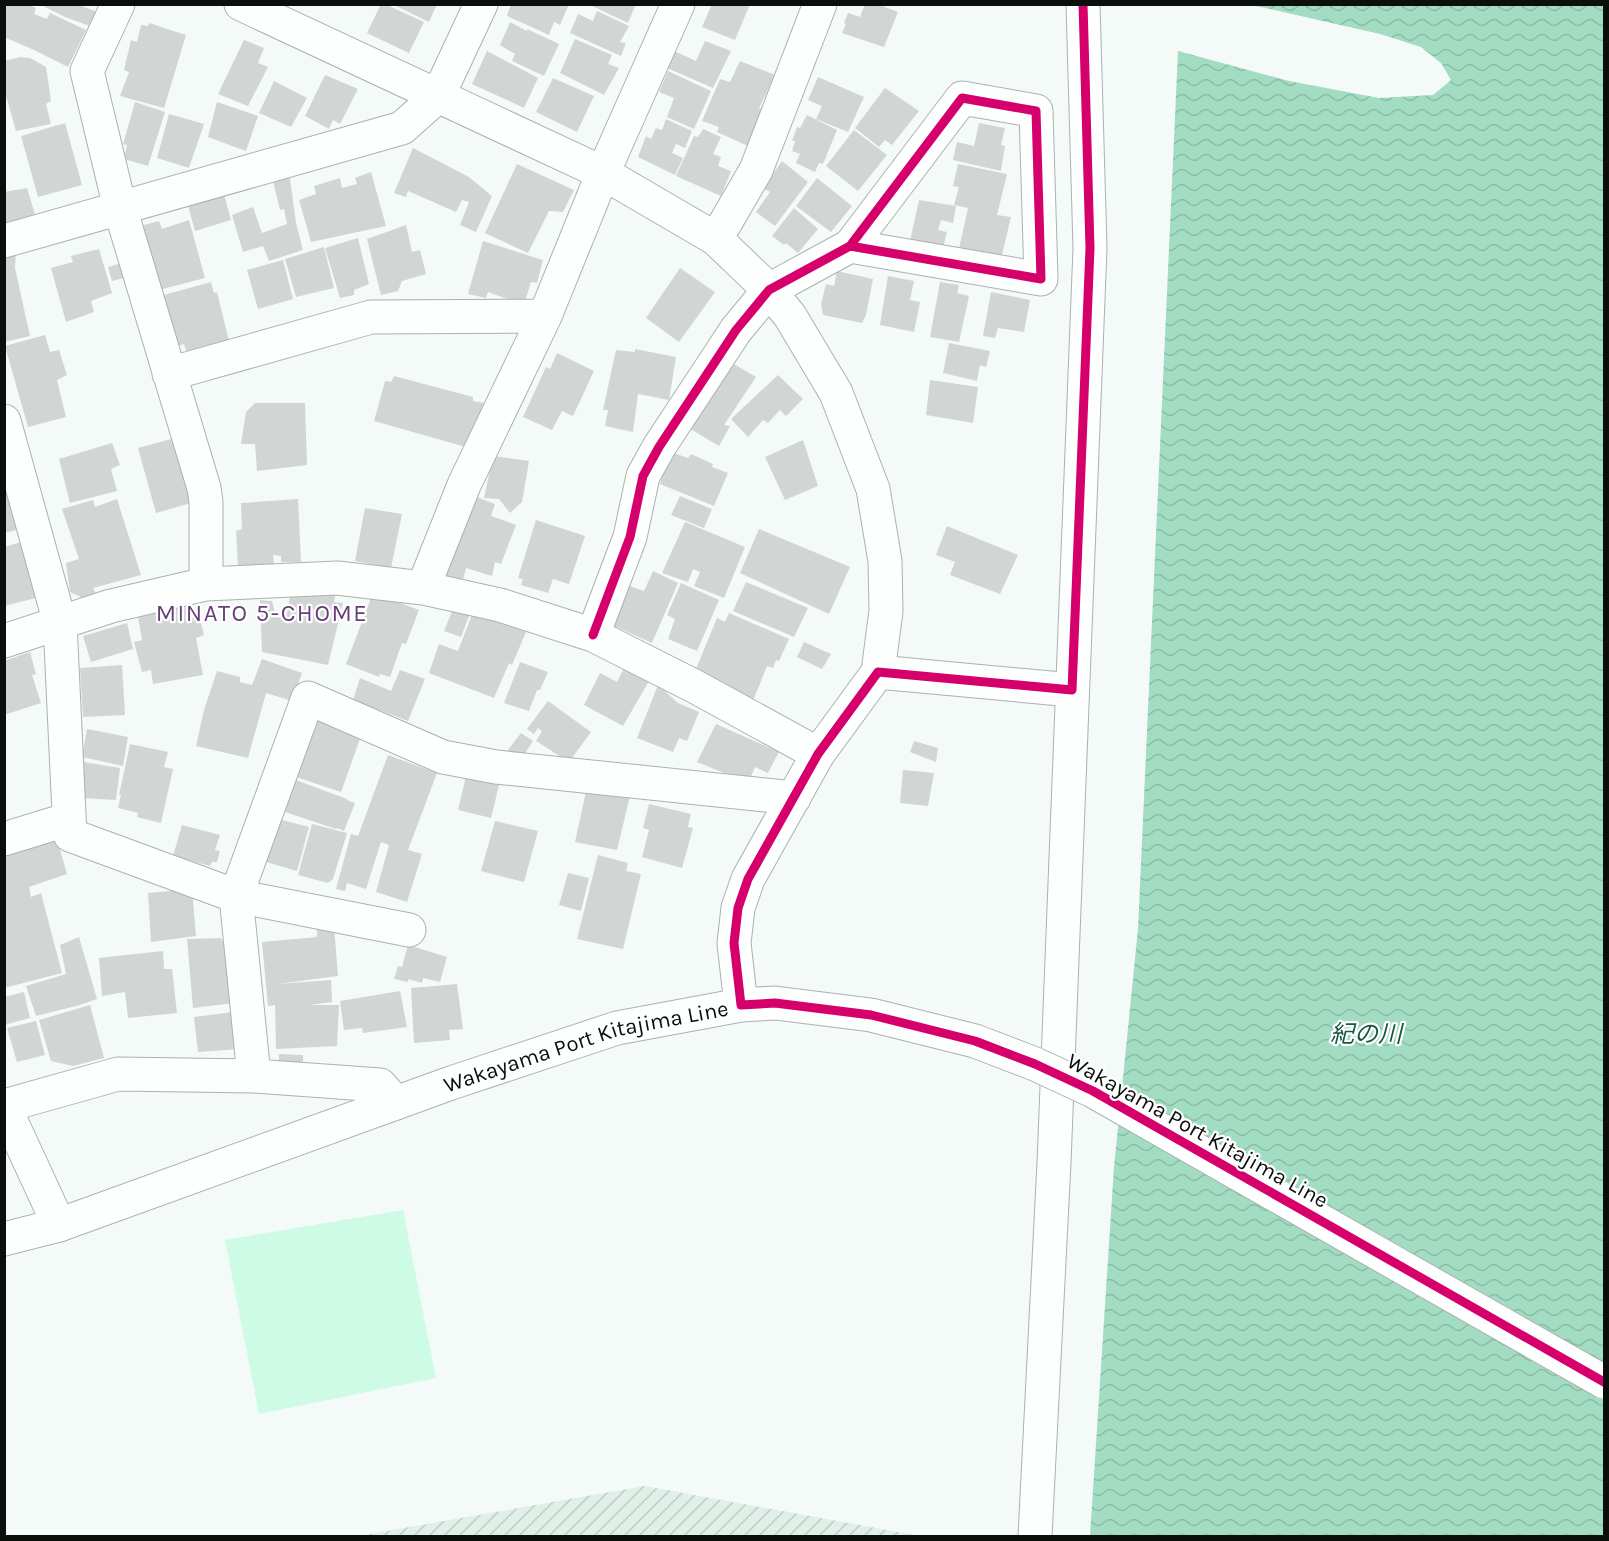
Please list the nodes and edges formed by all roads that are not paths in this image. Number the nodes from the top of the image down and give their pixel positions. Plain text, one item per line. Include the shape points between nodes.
1 (118, 4) edge
2 (241, 4) edge
3 (481, 4) edge
4 (678, 4) edge
5 (820, 4) edge
6 (1083, 4) edge
7 (438, 96) junction
8 (603, 173) junction
9 (120, 208) junction
10 (716, 239) junction
11 (4, 241) edge
12 (850, 246) junction
13 (769, 290) junction
14 (545, 316) junction
15 (169, 374) junction
16 (4, 421) edge
17 (206, 584) junction
18 (423, 588) junction
19 (60, 623) junction
20 (593, 635) junction
21 (4, 641) edge
22 (878, 672) junction
23 (1072, 690) junction
24 (818, 754) junction
25 (794, 798) junction
26 (69, 819) junction
27 (4, 839) edge
28 (236, 896) junction
29 (409, 930) dead end
30 (741, 1005) junction
31 (254, 1076) junction
32 (396, 1103) junction
33 (59, 1225) junction
34 (4, 1239) edge
35 (1605, 1382) edge
36 (1035, 1536) edge

1 - 9 street via 87,71
2 - 7 street
3 - 7 street
4 - 8 street
5 - 10 street via 756,170
6 - 23 street via 1090,248
7 - 8 street
7 - 9 street via 402,128
8 - 10 street
8 - 14 street
9 - 11 street
9 - 15 street
10 - 13 street
12 - 12 street via 962,98 1036,111 1041,279
12 - 13 street
13 - 20 street via 736,330 643,476 630,537
13 - 22 street via 790,316 836,393 873,489 885,561 886,611
14 - 15 street via 371,317
14 - 18 street via 464,485
15 - 17 street via 204,488
16 - 19 street
17 - 18 street via 337,578
17 - 19 street via 111,606
18 - 20 street via 500,605
19 - 21 street
19 - 26 street
20 - 24 street
22 - 23 street
22 - 24 street
23 - 36 street
24 - 25 street
25 - 28 street via 496,767 443,757 308,698
25 - 30 street via 747,879 738,908 734,943
26 - 27 street
26 - 28 street via 70,834
28 - 29 street
28 - 31 street
30 - 32 street, Wakayama Port Kitajima Line via 617,1028
30 - 35 street, Wakayama Port Kitajima Line, bridge via 775,1004 871,1015 975,1041 1035,1064 1093,1091
31 - 32 street via 380,1085
31 - 33 street via 118,1074 4,1106
32 - 33 street, Wakayama Port Kitajima Line
33 - 34 street, Wakayama Port Kitajima Line

